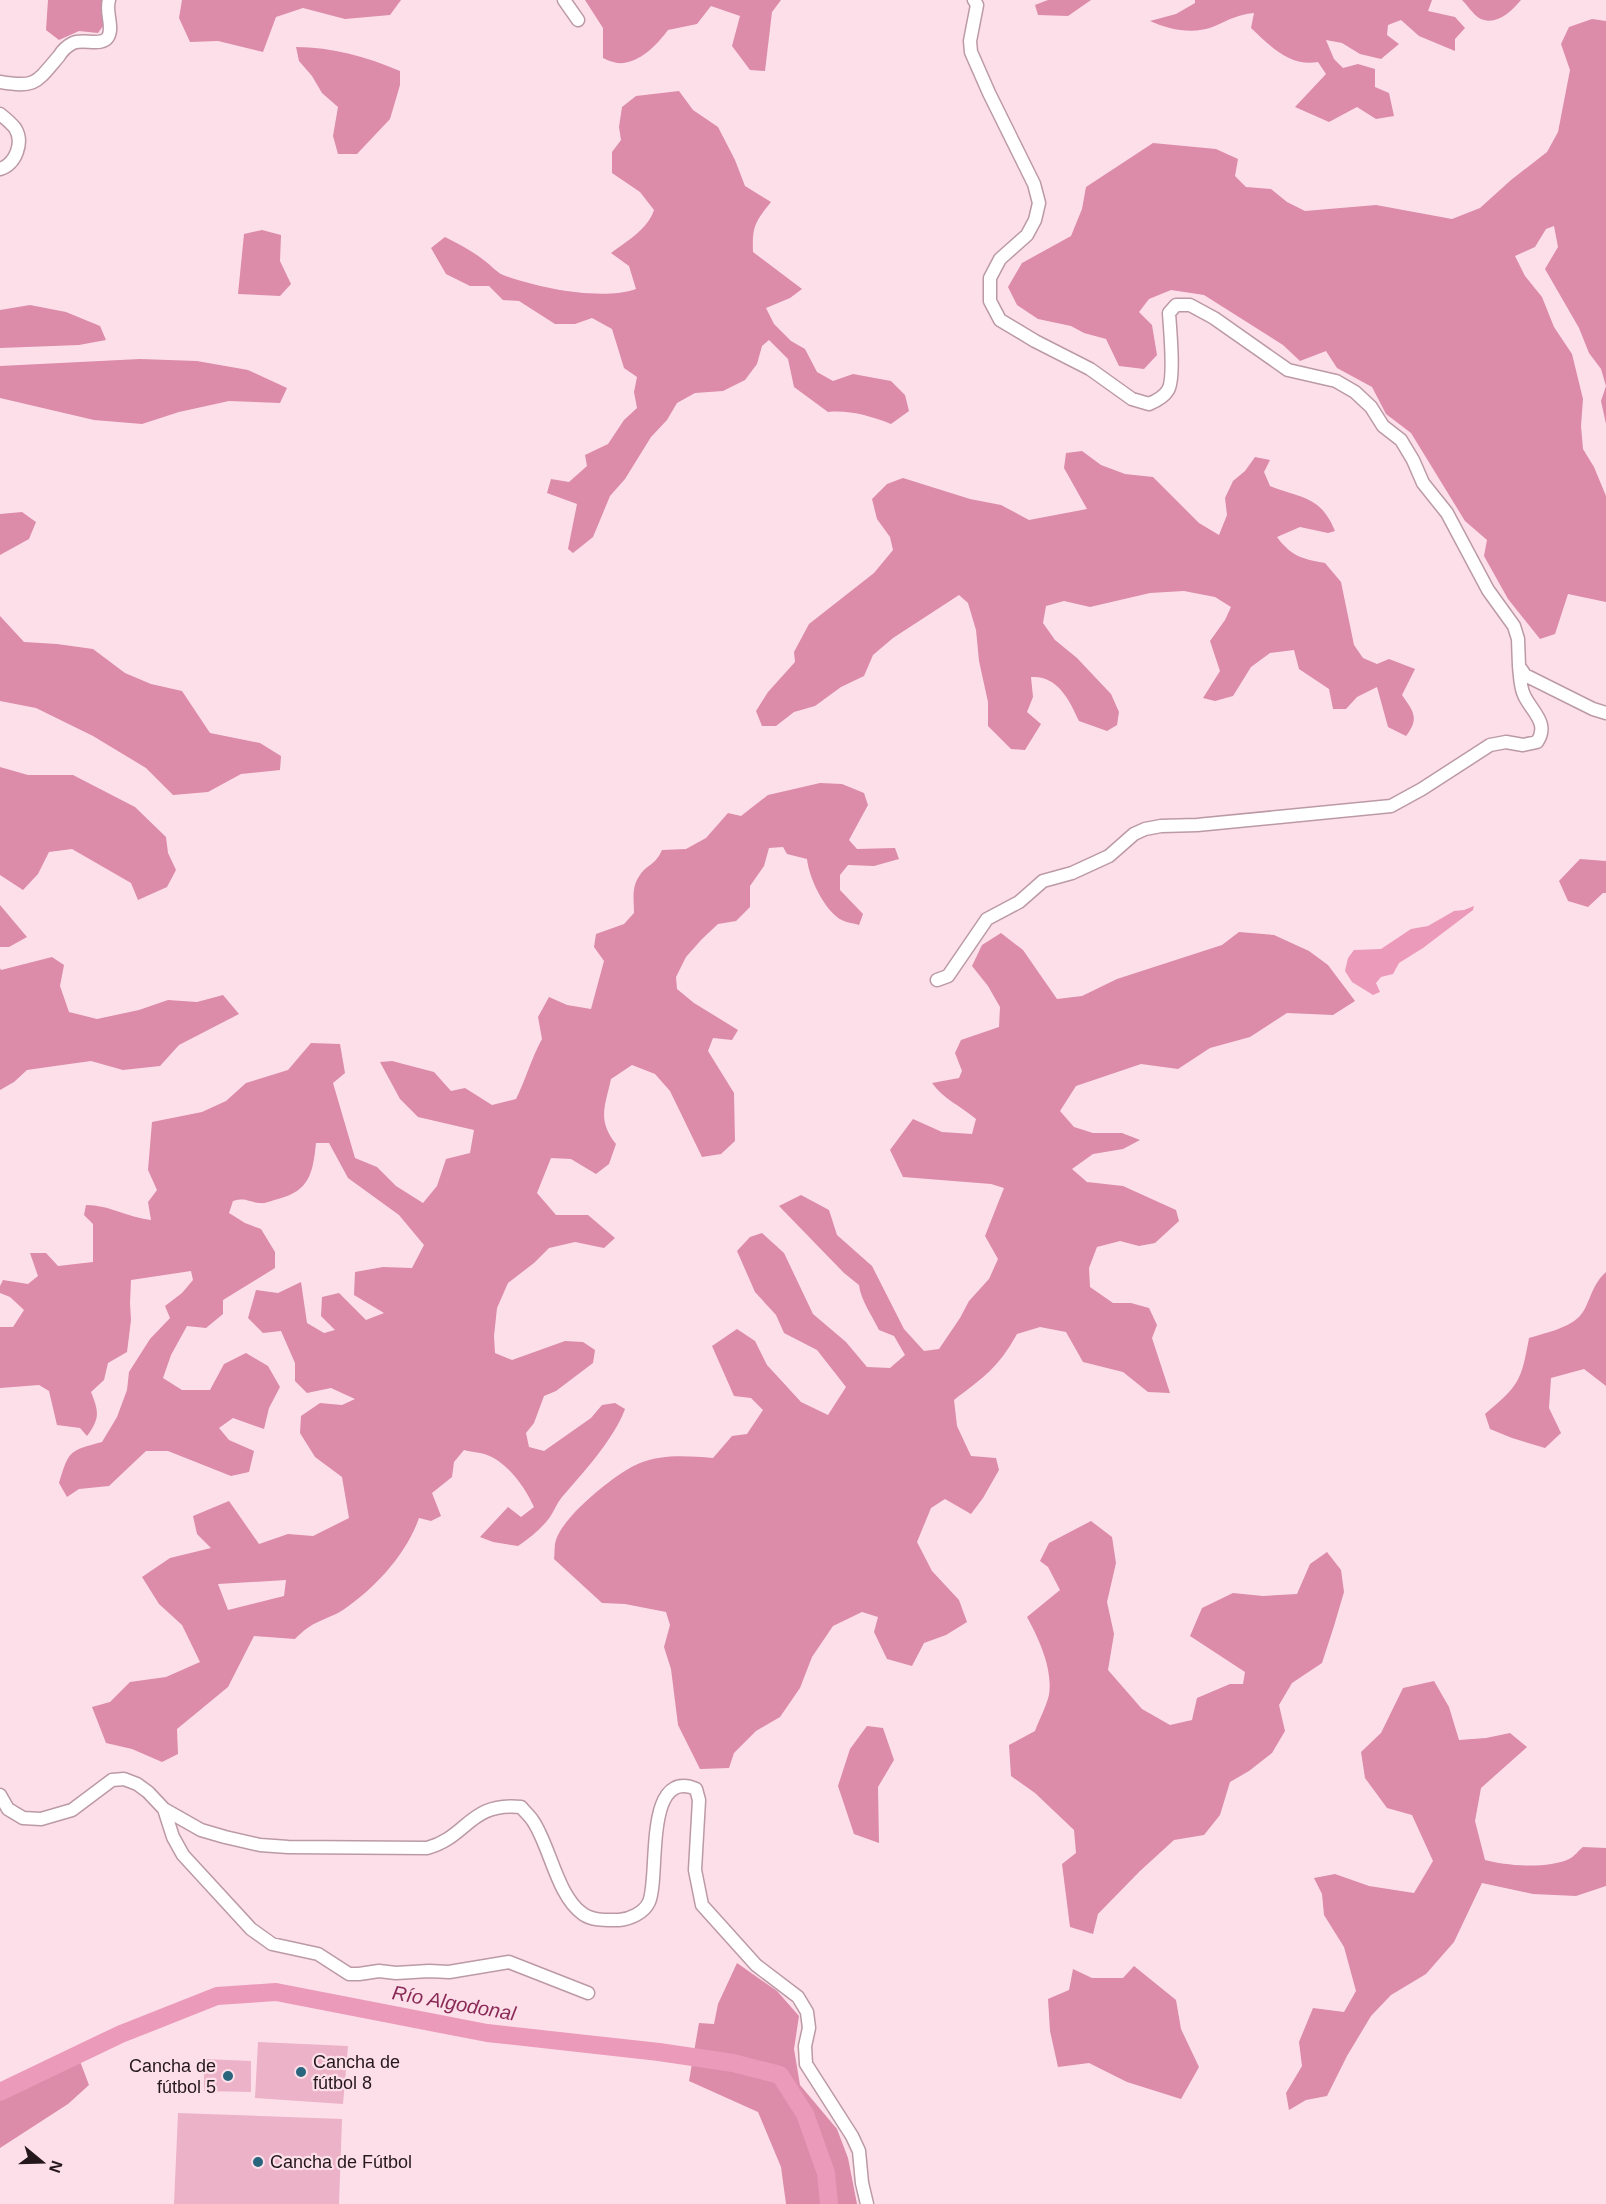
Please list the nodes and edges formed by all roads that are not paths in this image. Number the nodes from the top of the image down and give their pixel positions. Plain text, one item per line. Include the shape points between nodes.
1 (109, 0) edge
2 (564, 0) edge
3 (974, 0) edge
4 (578, 20) dead end
5 (0, 82) edge
6 (0, 114) edge
7 (0, 169) edge
8 (1519, 666) junction
9 (1606, 713) edge
10 (937, 980) dead end
11 (0, 1795) edge
12 (164, 1809) junction
13 (588, 1993) dead end
14 (867, 2204) edge

1 - 5 street via 110,27 106,40 73,43 32,84
2 - 4 street
3 - 8 street via 977,5 971,52 1034,184 1038,203 1027,235 1000,259 990,278 990,301 1000,320 1090,369 1132,399 1149,404 1169,389 1169,313 1176,305 1190,305 1214,318 1288,369 1336,381 1355,392 1383,426 1401,440 1423,483 1447,513 1488,590 1514,626
6 - 7 street via 16,129 19,144 15,158
8 - 9 street via 1525,675
8 - 10 street via 1523,694 1542,723 1537,742 1490,745 1391,806 1145,829 1109,856 1072,873 1050,877 1019,902 987,919 948,976
11 - 12 street via 8,1809 23,1818 42,1819 72,1810 112,1780 124,1779 137,1784
12 - 13 street via 172,1837 183,1855 251,1929 272,1944 318,1954 349,1974 450,1972 509,1962
12 - 14 street via 201,1830 260,1845 414,1848 443,1844 480,1812 504,1806 521,1807 533,1821 570,1899 583,1914 602,1920 639,1914 649,1903 665,1796 677,1786 696,1789 699,1800 694,1870 702,1905 756,1965 798,1996 807,2012 806,2064 859,2151

